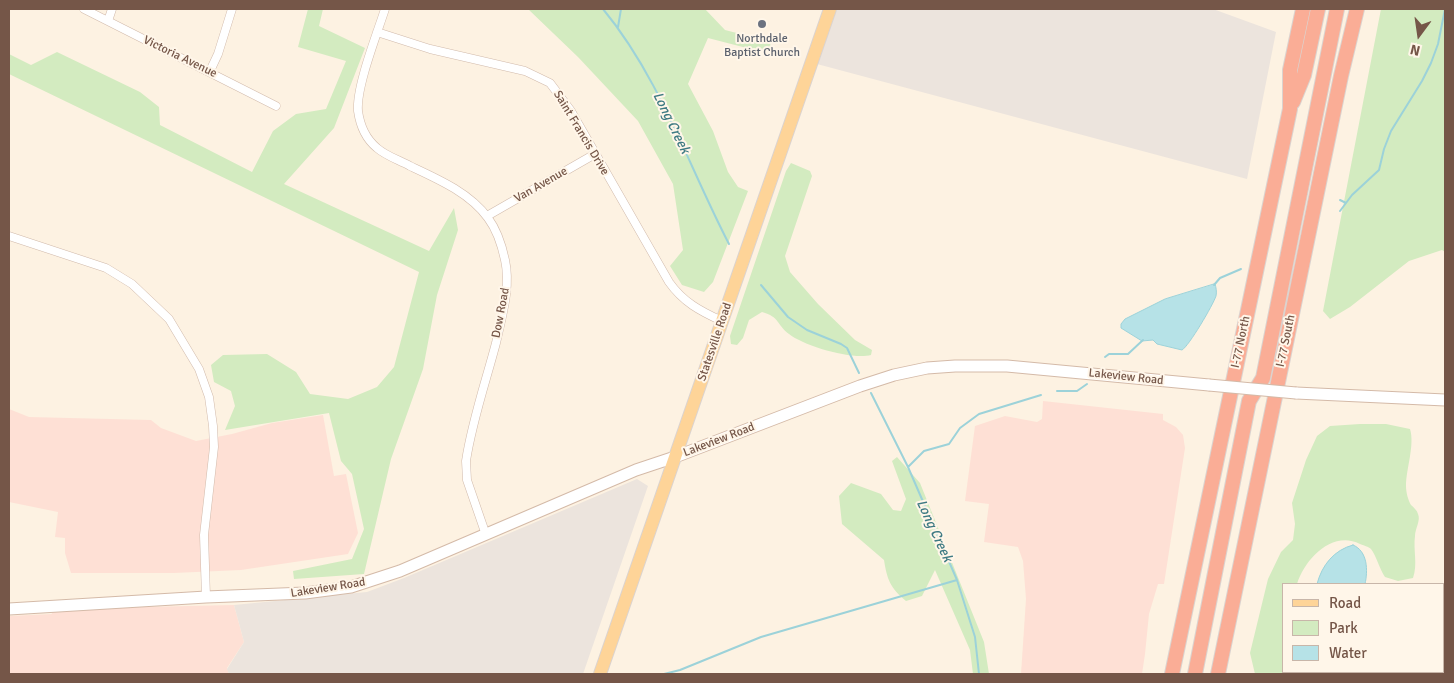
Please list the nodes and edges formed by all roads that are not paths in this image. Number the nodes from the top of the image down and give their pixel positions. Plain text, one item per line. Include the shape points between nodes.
1 (84, 9) edge
2 (112, 9) edge
3 (232, 9) edge
4 (385, 9) edge
5 (830, 9) edge
6 (1303, 9) edge
7 (1318, 9) edge
8 (1327, 9) edge
9 (1336, 9) edge
10 (1350, 9) edge
11 (1357, 9) edge
12 (108, 21) junction
13 (377, 32) junction
14 (210, 71) junction
15 (1341, 76) junction
16 (276, 106) dead end
17 (1290, 110) junction
18 (595, 154) junction
19 (487, 216) junction
20 (9, 236) edge
21 (722, 321) junction
22 (1263, 358) junction
23 (1256, 389) junction
24 (1445, 400) edge
25 (1250, 421) junction
26 (675, 457) junction
27 (486, 535) junction
28 (206, 597) junction
29 (9, 609) edge
30 (600, 674) edge
31 (1172, 674) edge
32 (1195, 674) edge
33 (1214, 674) edge

1 - 12 street, Victoria Avenue
2 - 12 street
3 - 14 street
4 - 13 street, Dow Road
5 - 21 main road, Statesville Road
6 - 17 highway, I-77 North via 1290,70
7 - 17 highway via 1304,75
8 - 22 highway
9 - 22 highway
10 - 15 highway
11 - 15 highway, I-77 South
12 - 14 street, Victoria Avenue
13 - 18 street, Saint Francis Drive via 542,78 566,103
13 - 19 street, Dow Road via 358,100 360,120 366,135 376,148 456,189
14 - 16 street, Victoria Avenue
15 - 33 highway, I-77 South
17 - 31 highway, I-77 North
18 - 19 street, Van Avenue
18 - 21 street, Saint Francis Drive via 676,292 691,306
19 - 27 street, Dow Road via 502,248 507,284 502,319 468,448 466,471
20 - 28 street via 106,268 132,284 169,319 199,369 209,397 214,447 204,535
21 - 26 main road, Statesville Road
22 - 23 highway via 1263,378
23 - 24 main road, Lakeview Road, bridge
23 - 25 highway via 1258,401
23 - 26 main road, Lakeview Road, bridge via 1016,367 963,365 927,368 860,386
25 - 32 highway
25 - 33 highway
26 - 27 main road, Lakeview Road via 636,470
26 - 30 main road, Statesville Road
27 - 28 main road, Lakeview Road via 400,571 351,586 305,594
28 - 29 main road, Lakeview Road

